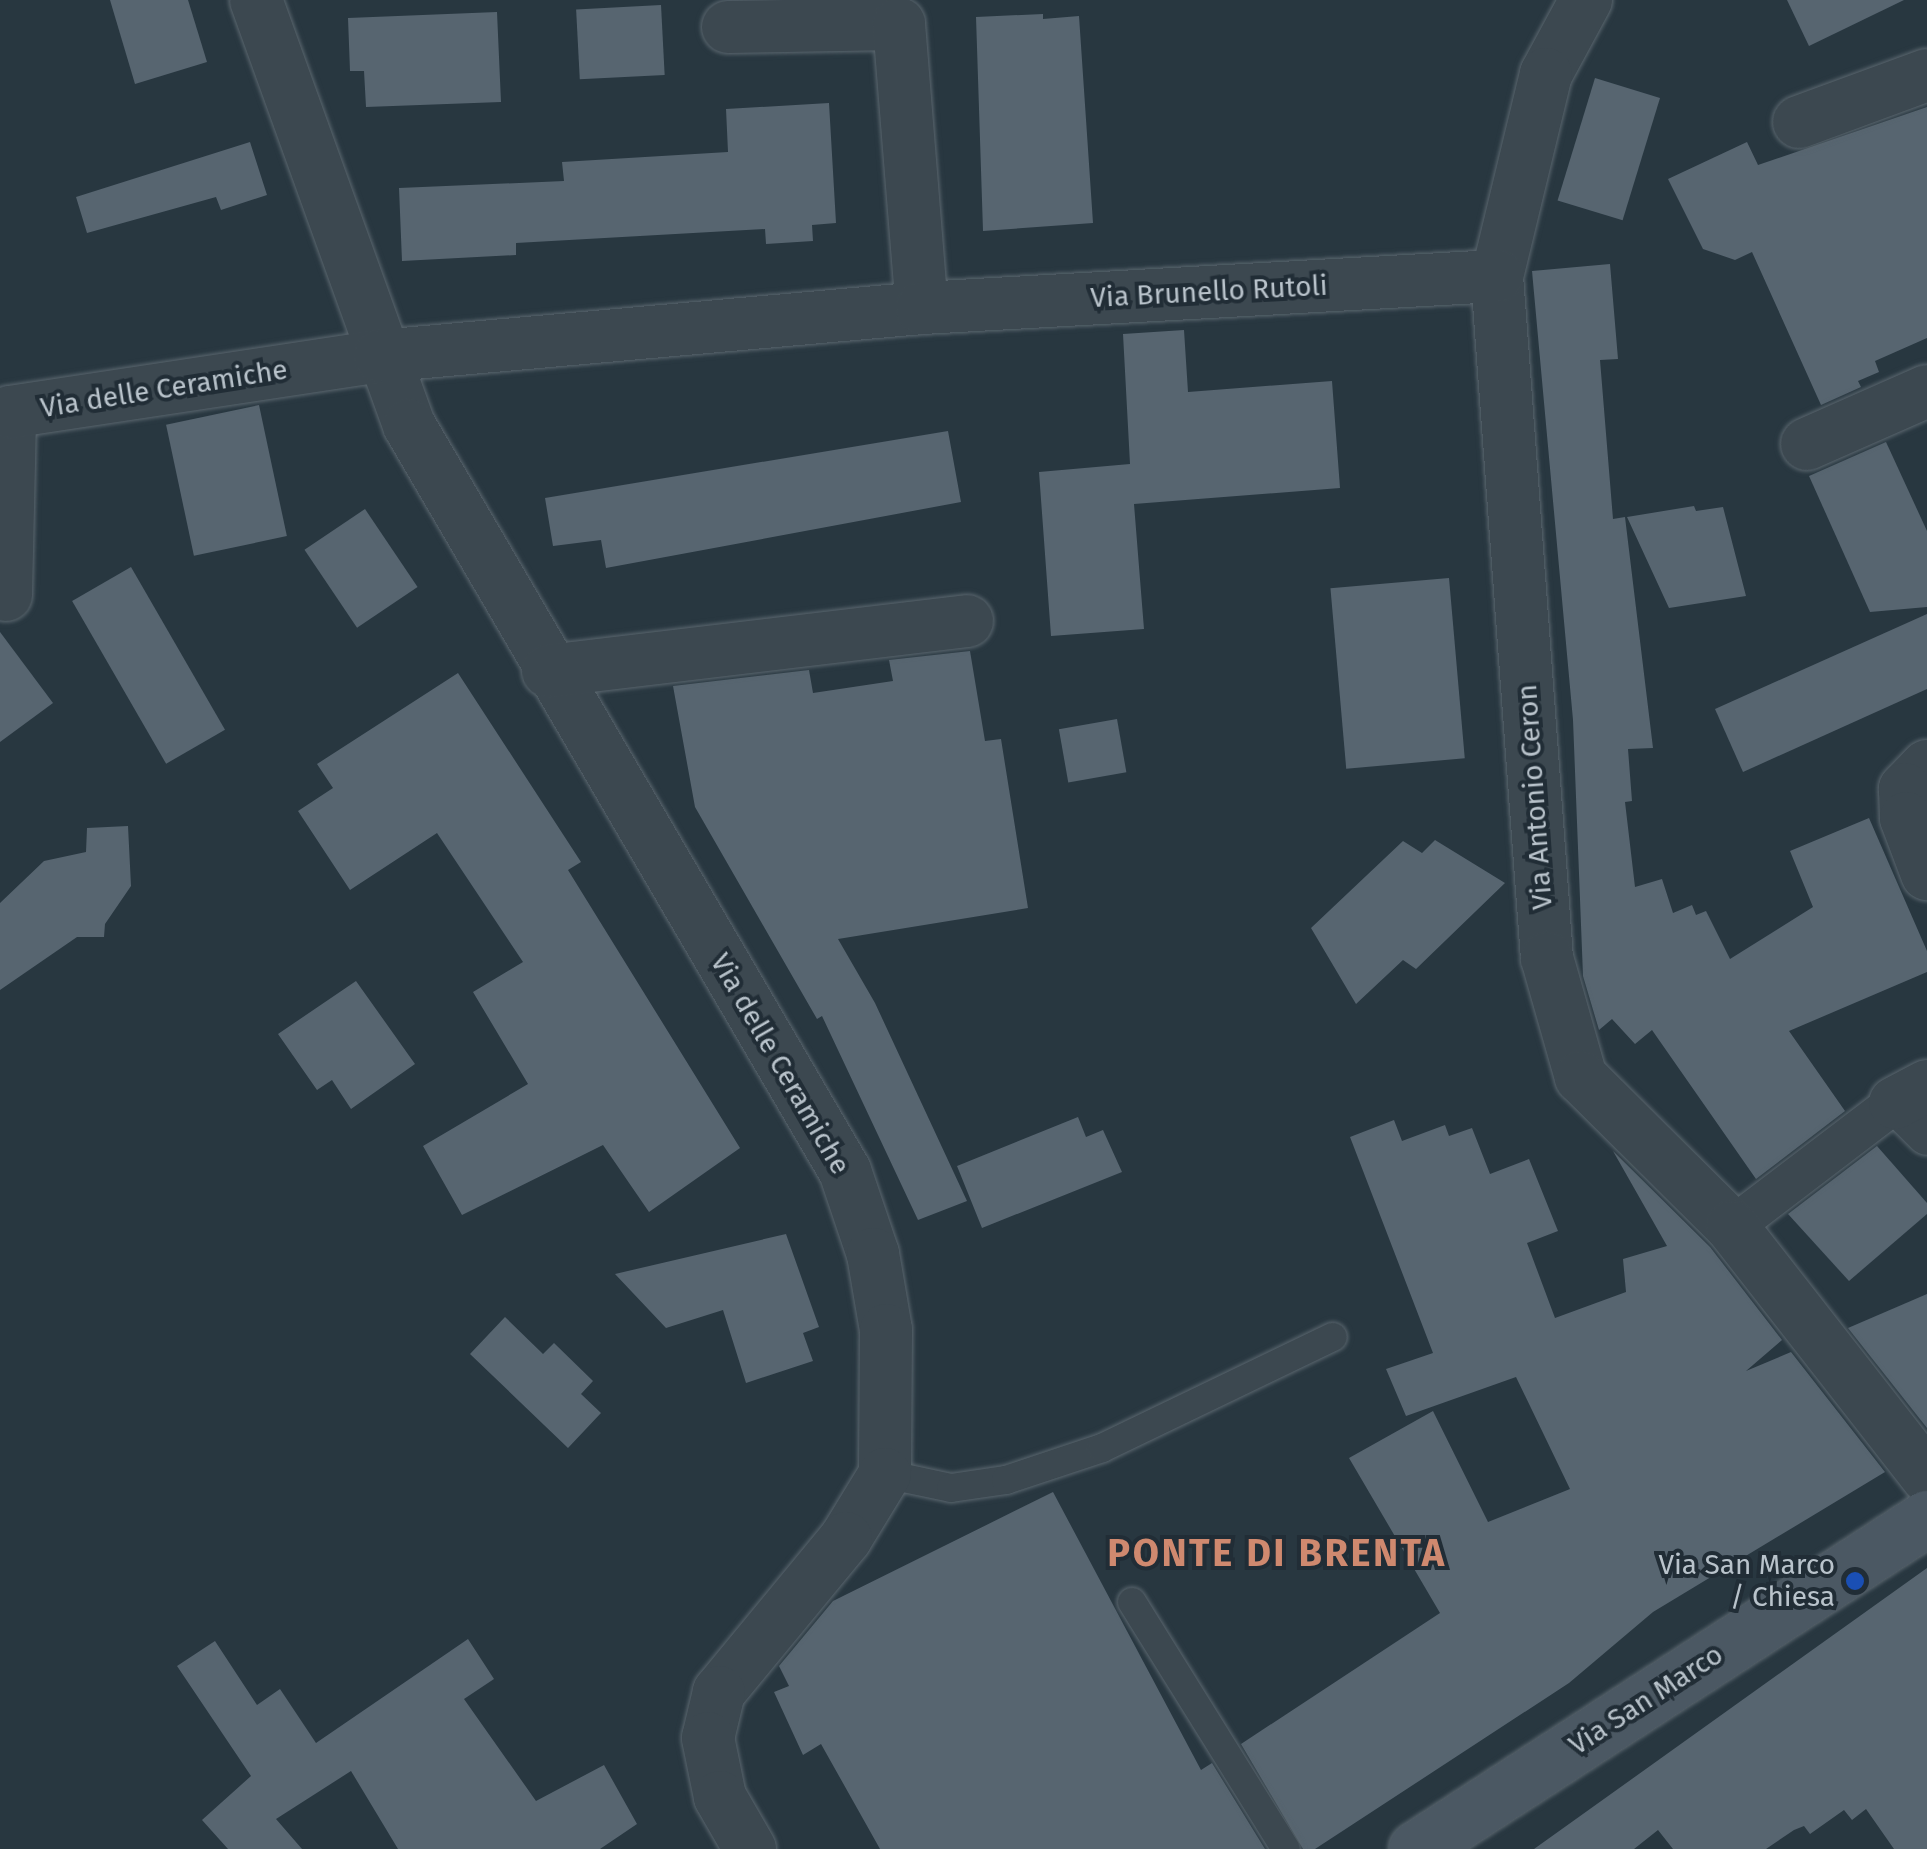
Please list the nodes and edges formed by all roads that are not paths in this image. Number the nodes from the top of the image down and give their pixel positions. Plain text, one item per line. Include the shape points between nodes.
1 (256, 0) edge
2 (1586, 0) edge
3 (728, 26) dead end
4 (1927, 75) edge
5 (1799, 122) dead end
6 (1497, 276) junction
7 (922, 308) junction
8 (380, 356) junction
9 (1927, 390) edge
10 (1806, 444) dead end
11 (6, 595) dead end
12 (967, 621) dead end
13 (548, 671) junction
14 (1927, 766) edge
15 (1927, 874) edge
16 (1916, 1108) edge
17 (1732, 1227) junction
18 (1333, 1337) dead end
19 (885, 1474) junction
20 (1927, 1477) edge
21 (1927, 1518) edge
22 (1132, 1602) dead end
23 (750, 1849) edge
24 (1286, 1849) edge
25 (1416, 1849) edge

1 - 8 street, Via delle Ceramiche
2 - 6 street, Via Antonio Ceron via 1546,74
3 - 7 street via 899,24
4 - 5 street
6 - 7 street, Via Brunello Rutoli
6 - 17 street, Via Antonio Ceron via 1547,958 1580,1076
7 - 8 street, Via Brunello Rutoli
8 - 11 street, Via delle Ceramiche via 10,412
8 - 13 street, Via delle Ceramiche via 410,425
9 - 10 street
12 - 13 street
13 - 19 street, Via delle Ceramiche via 845,1171 873,1254 886,1330
14 - 15 street via 1905,790 1906,818
16 - 17 street
17 - 20 street, Via Antonio Ceron
18 - 19 lane via 1102,1448 1006,1480 951,1488
19 - 23 street via 846,1538 720,1692 708,1738 720,1797
21 - 25 main road, Via San Marco
22 - 24 lane

